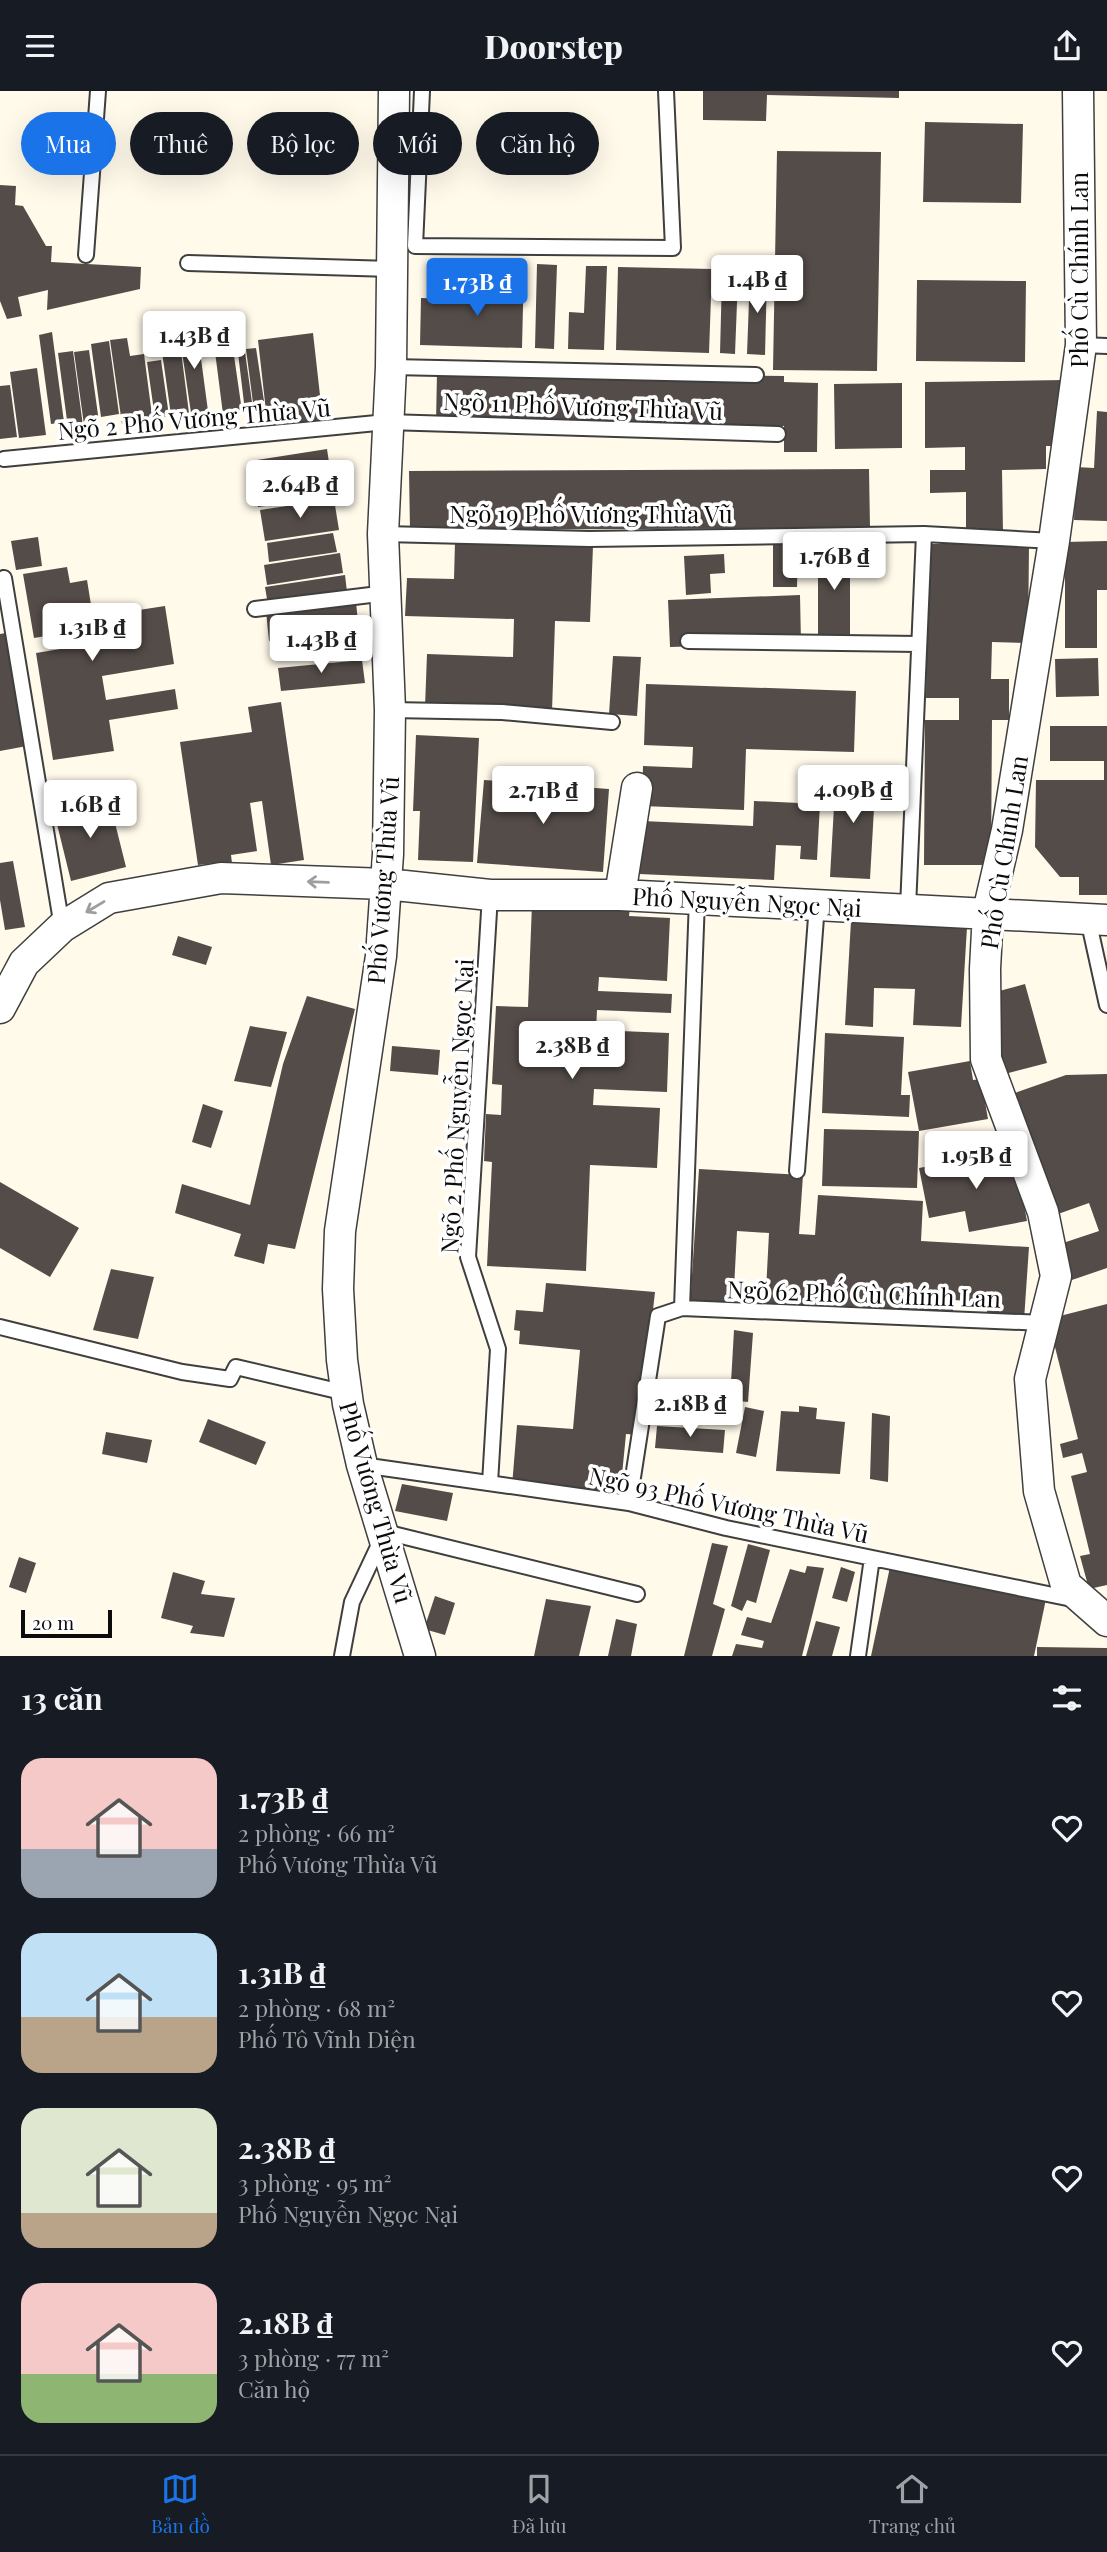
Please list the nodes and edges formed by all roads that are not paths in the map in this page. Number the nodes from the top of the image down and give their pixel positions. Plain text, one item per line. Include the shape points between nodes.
1 (97, 91) edge
2 (394, 91) edge
3 (422, 91) edge
4 (666, 91) edge
5 (1078, 91) edge
6 (86, 255) dead end
7 (188, 263) dead end
8 (392, 269) junction
9 (1094, 346) edge
10 (391, 367) junction
11 (756, 375) dead end
12 (387, 422) junction
13 (778, 434) dead end
14 (4, 459) dead end
15 (383, 534) junction
16 (924, 534) junction
17 (1054, 541) junction
18 (4, 578) dead end
19 (387, 593) junction
20 (255, 609) dead end
21 (688, 641) dead end
22 (919, 645) junction
23 (390, 710) junction
24 (612, 722) dead end
25 (637, 788) dead end
26 (386, 884) junction
27 (490, 895) junction
28 (620, 895) junction
29 (697, 899) junction
30 (817, 904) junction
31 (908, 908) junction
32 (988, 912) junction
33 (1098, 920) edge
34 (62, 926) junction
35 (1107, 1005) edge
36 (0, 1009) edge
37 (797, 1171) dead end
38 (682, 1308) junction
39 (1044, 1323) junction
40 (0, 1327) edge
41 (346, 1392) junction
42 (362, 1465) junction
43 (490, 1483) junction
44 (629, 1503) junction
45 (385, 1531) junction
46 (872, 1558) junction
47 (637, 1594) dead end
48 (1098, 1608) edge
49 (342, 1656) edge
50 (420, 1656) edge
51 (858, 1656) edge

1 - 6 lane
2 - 8 street, Phố Vương Thừa Vũ
3 - 4 lane via 415,246 673,248
5 - 9 street, Phố Cù Chính Lan
7 - 8 lane
8 - 10 street, Phố Vương Thừa Vũ
9 - 17 street, Phố Cù Chính Lan
10 - 11 lane
10 - 12 street, Phố Vương Thừa Vũ
12 - 13 lane, Ngõ 11 Phố Vương Thừa Vũ
12 - 14 lane, Ngõ 2 Phố Vương Thừa Vũ
12 - 15 street, Phố Vương Thừa Vũ
15 - 16 lane, Ngõ 19 Phố Vương Thừa Vũ via 589,539
15 - 19 street, Phố Vương Thừa Vũ
16 - 17 lane, Ngõ 19 Phố Vương Thừa Vũ
16 - 22 lane
17 - 32 street, Phố Cù Chính Lan via 1007,830
18 - 34 lane
19 - 20 lane
19 - 23 street, Phố Vương Thừa Vũ
21 - 22 lane
22 - 31 lane
23 - 24 lane via 502,712
23 - 26 street, Phố Vương Thừa Vũ
25 - 28 street
26 - 27 street, Phố Nguyễn Ngọc Nại
26 -> 34 street, Phố Nguyễn Ngọc Nại via 222,878 109,898
26 - 41 street, Phố Vương Thừa Vũ via 381,956 340,1231 338,1289
27 - 28 street, Phố Nguyễn Ngọc Nại
27 - 43 lane, Ngõ 2 Phố Nguyễn Ngọc Nại via 468,1257 498,1349
28 - 29 street, Phố Nguyễn Ngọc Nại
29 - 30 street, Phố Nguyễn Ngọc Nại
29 - 38 lane
30 - 31 street, Phố Nguyễn Ngọc Nại
30 - 37 lane
31 - 32 street, Phố Nguyễn Ngọc Nại
32 - 33 street, Phố Nguyễn Ngọc Nại
32 - 39 street, Phố Cù Chính Lan via 986,1059 1044,1212 1056,1276
33 - 35 lane
34 - 36 street, Phố Nguyễn Ngọc Nại via 24,963
38 - 39 lane, Ngõ 62 Phố Cù Chính Lan
38 - 44 lane via 658,1316
39 - 48 street, Phố Cù Chính Lan via 1030,1379 1039,1491 1066,1585
40 - 41 lane via 182,1372 230,1379 236,1367
41 - 42 street, Phố Vương Thừa Vũ
42 - 43 lane, Ngõ 93 Phố Vương Thừa Vũ
42 - 45 street, Phố Vương Thừa Vũ
43 - 44 lane, Ngõ 93 Phố Vương Thừa Vũ
44 - 46 lane, Ngõ 93 Phố Vương Thừa Vũ
45 - 47 lane
45 - 49 lane via 352,1602
45 - 50 street, Phố Vương Thừa Vũ
46 - 48 lane, Ngõ 93 Phố Vương Thừa Vũ
46 - 51 lane

